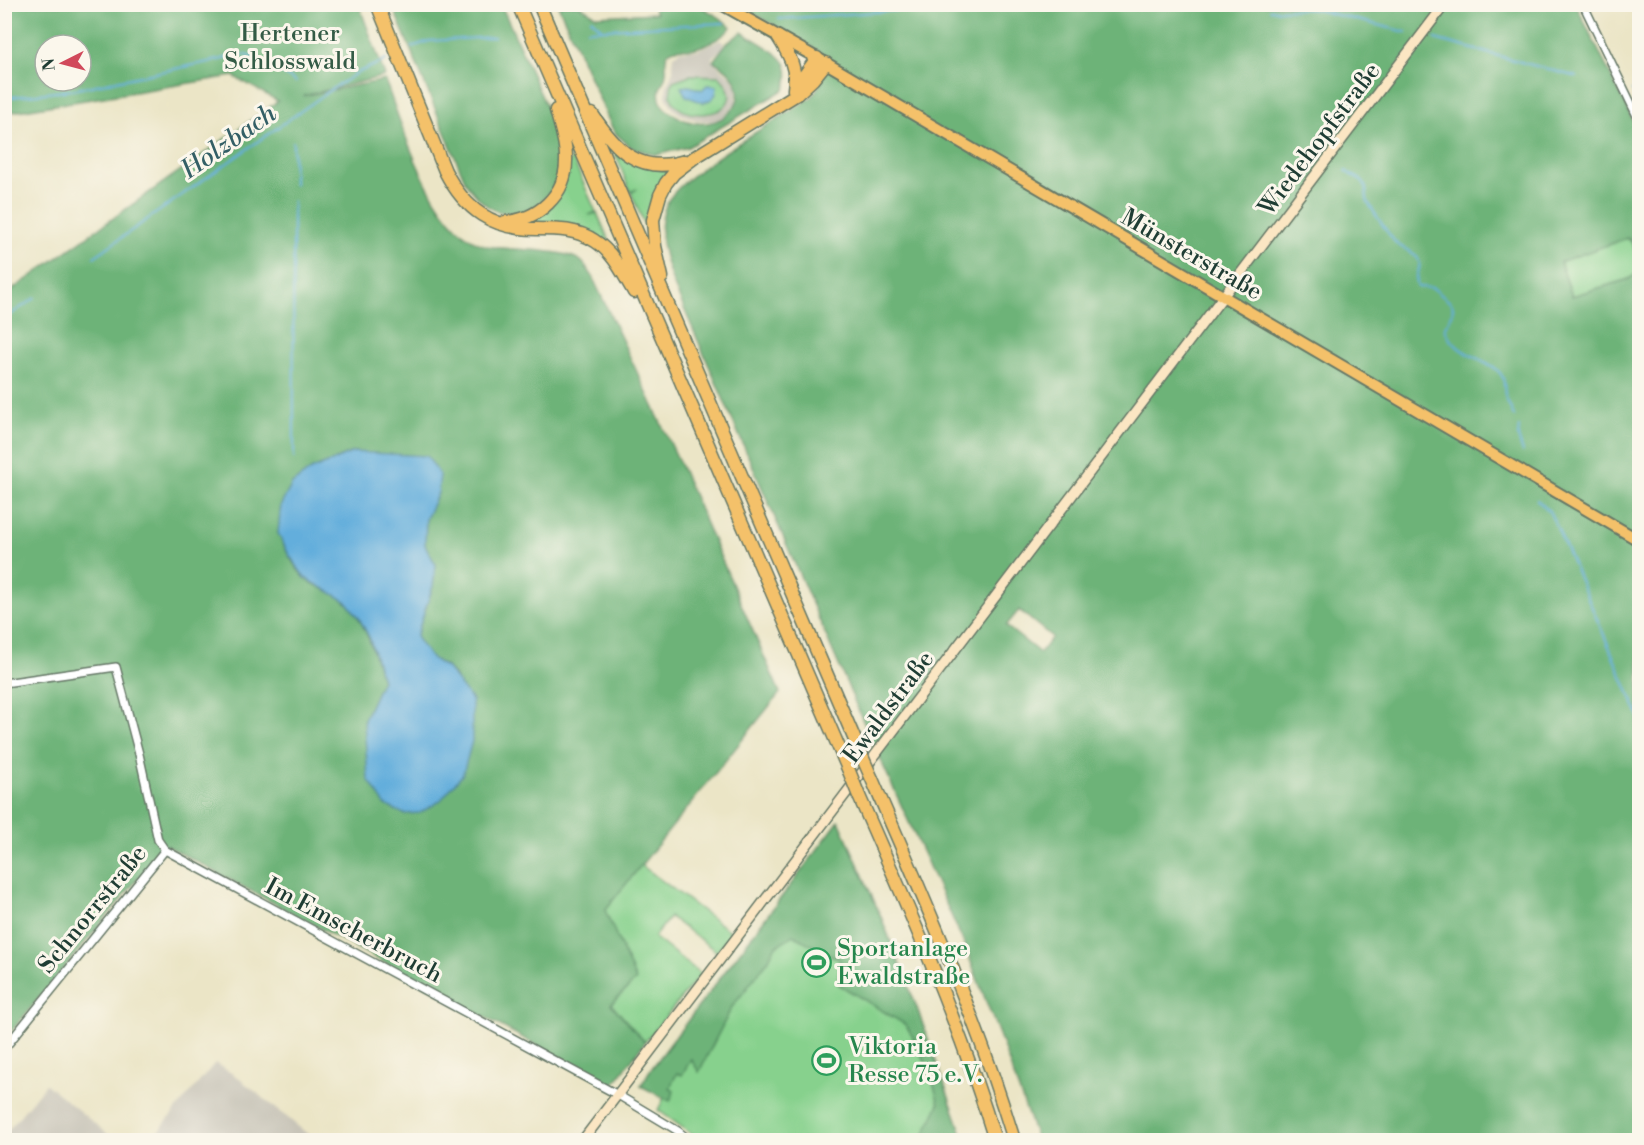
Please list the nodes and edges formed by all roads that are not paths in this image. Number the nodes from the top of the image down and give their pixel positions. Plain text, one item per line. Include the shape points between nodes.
1 (377, 4) edge
2 (518, 4) edge
3 (539, 4) edge
4 (721, 4) edge
5 (1445, 4) edge
6 (1583, 4) edge
7 (778, 37) junction
8 (822, 61) junction
9 (549, 77) junction
10 (575, 88) junction
11 (794, 89) junction
12 (770, 110) junction
13 (1640, 122) edge
14 (695, 157) junction
15 (495, 221) junction
16 (1223, 297) junction
17 (671, 313) junction
18 (664, 344) junction
19 (1640, 541) edge
20 (4, 683) edge
21 (165, 850) junction
22 (4, 1049) edge
23 (618, 1095) junction
24 (583, 1140) edge
25 (689, 1140) edge
26 (995, 1140) edge
27 (1014, 1140) edge

1 - 15 highway via 452,184 474,211
2 - 9 highway
3 - 10 highway
4 - 7 main road, Münsterstraße
5 - 16 main road, Wiedehopfstraße
6 - 13 street
7 - 8 main road, Münsterstraße
7 - 11 highway via 794,66
8 - 11 highway
8 - 12 highway via 813,79
8 - 16 main road, Münsterstraße
9 - 15 highway via 566,154 561,186 549,203 533,215 508,222
9 - 18 highway
10 - 14 highway via 623,153 658,165
10 - 17 highway
11 - 12 highway
12 - 14 highway
14 - 17 highway via 666,183 653,220
15 - 18 highway via 521,228 566,230 596,242 614,258
16 - 19 main road, Münsterstraße
16 - 23 main road, Ewaldstraße
17 - 27 highway, bridge via 944,944
18 - 26 highway, bridge via 927,951
20 - 21 street via 116,667 158,840
21 - 22 street, Schnorrstraße
21 - 23 street, Im Emscherbruch
23 - 24 main road, Ewaldstraße
23 - 25 street, Im Emscherbruch

